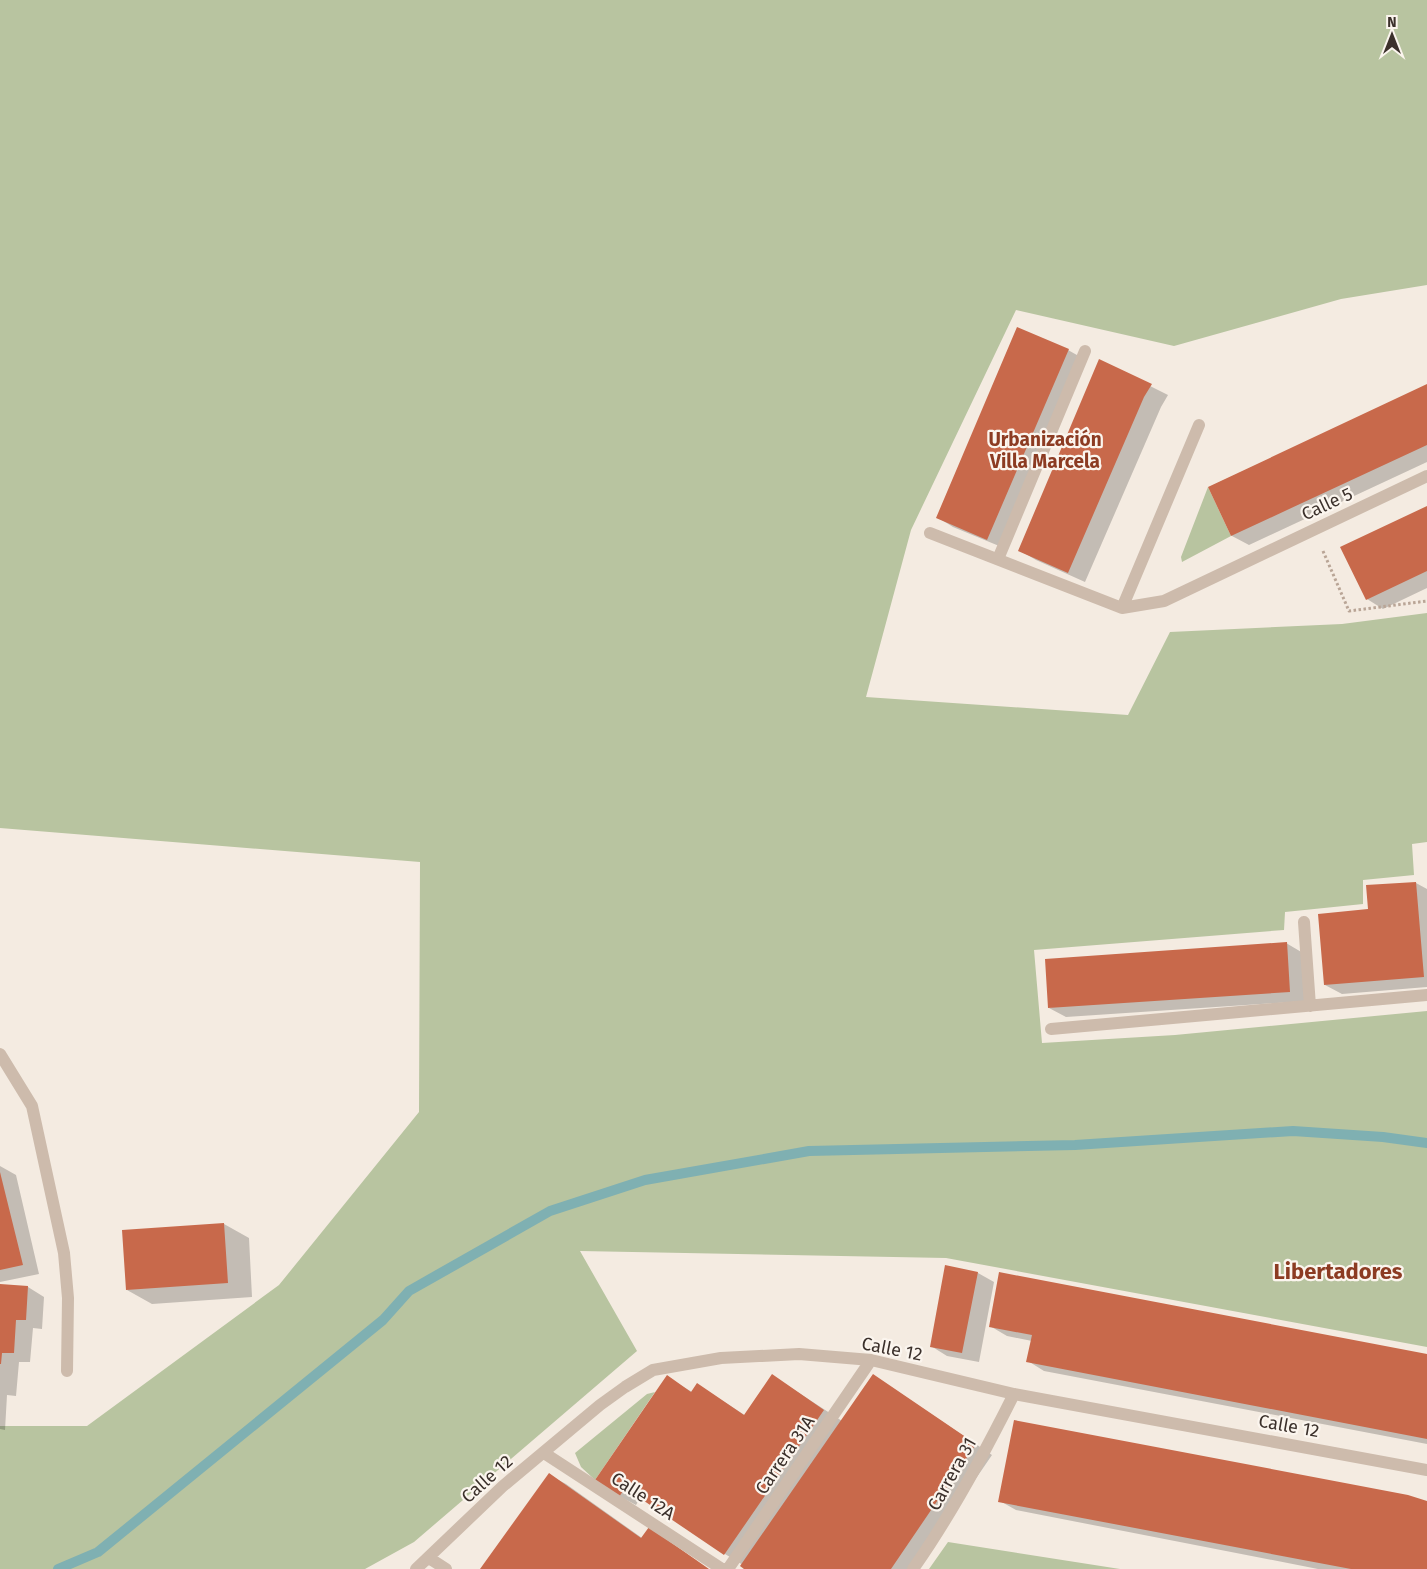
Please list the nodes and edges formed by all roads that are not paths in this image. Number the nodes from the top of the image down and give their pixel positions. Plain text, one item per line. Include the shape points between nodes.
1 (1085, 351) dead end
2 (1199, 425) dead end
3 (1427, 476) edge
4 (930, 533) dead end
5 (998, 560) junction
6 (1122, 608) junction
7 (1304, 922) dead end
8 (1427, 996) edge
9 (1310, 1006) junction
10 (1052, 1029) dead end
11 (0, 1054) edge
12 (871, 1360) junction
13 (67, 1370) dead end
14 (1014, 1394) junction
15 (544, 1453) junction
16 (1427, 1470) edge
17 (429, 1558) junction
18 (416, 1569) edge
19 (446, 1569) edge
20 (722, 1569) edge
21 (728, 1569) edge
22 (913, 1569) edge

1 - 5 street
2 - 6 street
3 - 6 street, Calle 5 via 1164,601
4 - 5 street
5 - 6 street
7 - 9 street
8 - 9 street
9 - 10 street
11 - 13 street via 32,1106 64,1253 68,1298
12 - 14 street, Calle 12
12 - 15 street, Calle 12 via 799,1354 721,1358 653,1370 600,1405
12 - 21 street, Carrera 31A
14 - 16 street, Calle 12
14 - 22 street, Carrera 31 via 938,1534
15 - 17 street, Calle 12 via 503,1486
15 - 20 street, Calle 12A
17 - 18 street, Calle 12
17 - 19 street

